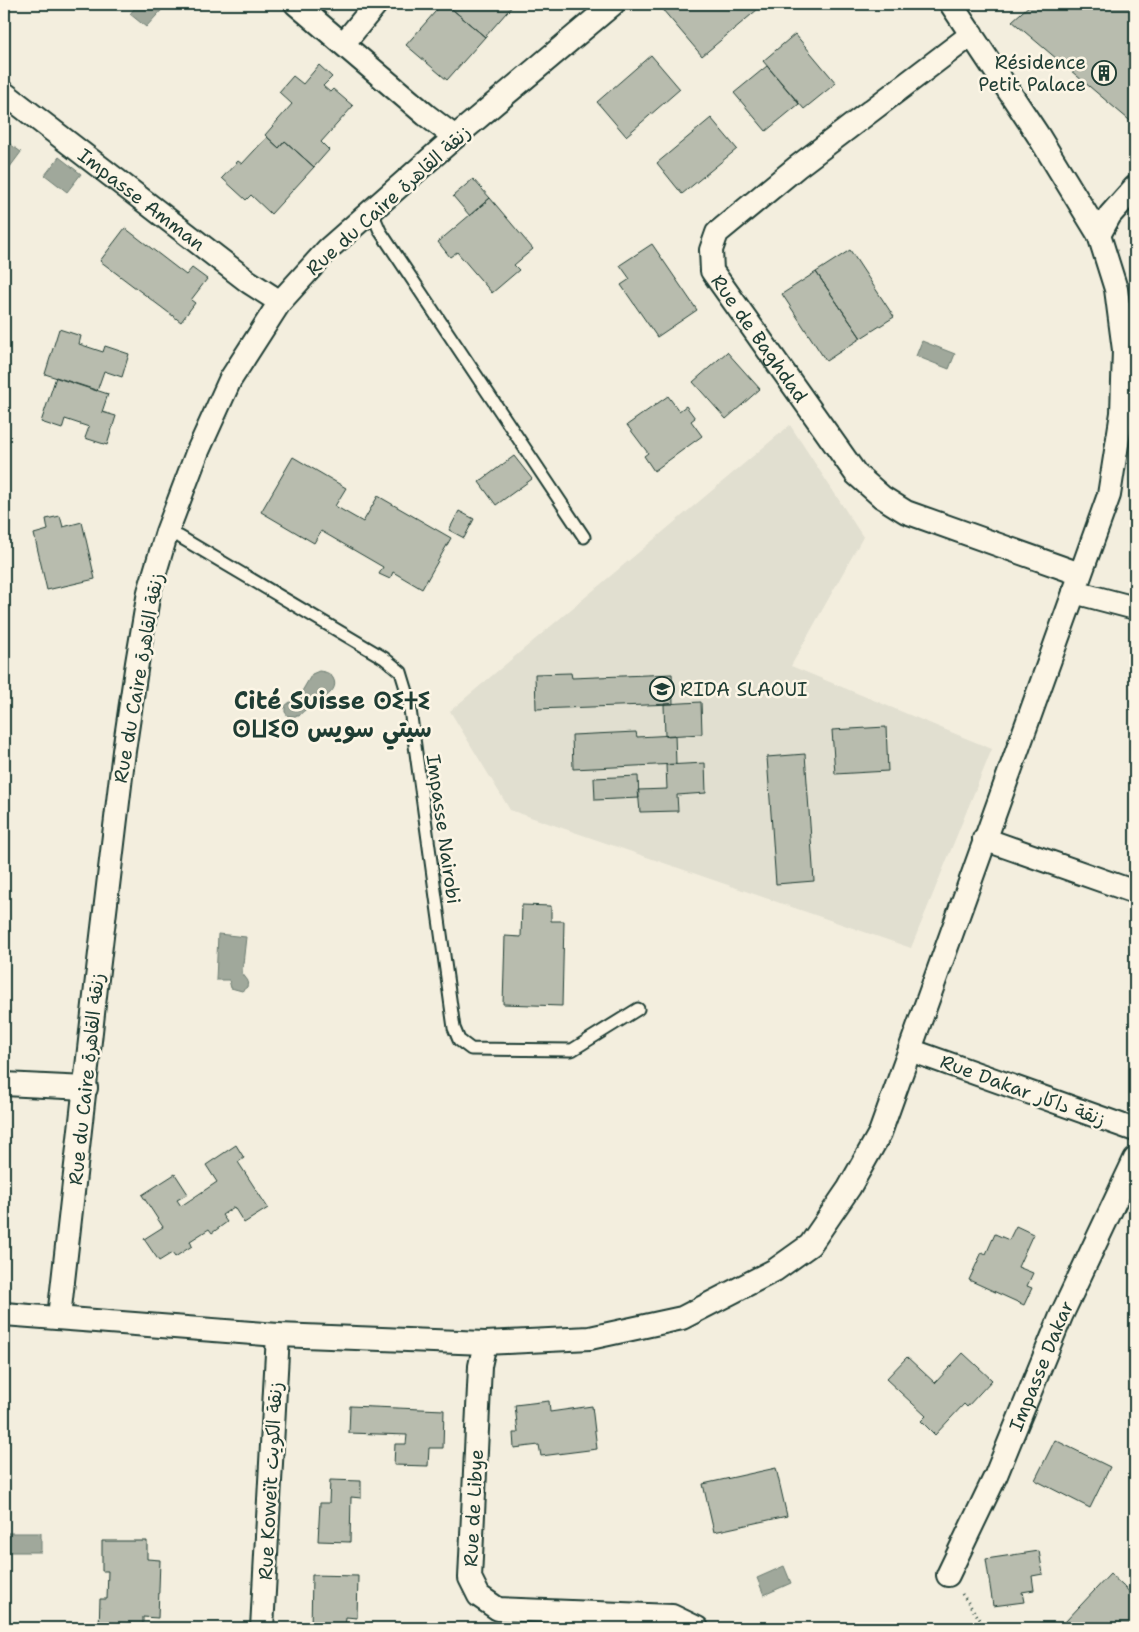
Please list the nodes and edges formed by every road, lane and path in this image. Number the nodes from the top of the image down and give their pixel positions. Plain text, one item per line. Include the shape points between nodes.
1 (296, 4) edge
2 (376, 4) edge
3 (613, 4) edge
4 (951, 4) edge
5 (972, 34) junction
6 (344, 43) junction
7 (4, 93) edge
8 (455, 137) junction
9 (1135, 187) edge
10 (371, 210) junction
11 (1099, 235) junction
12 (280, 302) junction
13 (167, 532) junction
14 (584, 537) dead end
15 (1077, 583) junction
16 (1135, 608) edge
17 (984, 839) junction
18 (1135, 892) edge
19 (638, 1009) dead end
20 (910, 1050) junction
21 (4, 1084) edge
22 (86, 1088) junction
23 (1135, 1130) edge
24 (1135, 1159) edge
25 (4, 1314) edge
26 (59, 1317) junction
27 (278, 1335) junction
28 (485, 1343) junction
29 (948, 1575) joint
30 (262, 1628) edge
31 (697, 1628) edge
32 (986, 1628) edge

1 - 6 street
2 - 6 street
3 - 8 street, Rue du Caire زنقة القاهرة
4 - 5 street
5 - 11 street
5 - 15 street, Rue de Baghdad via 797,167 717,233 711,250 712,271 856,474 882,497 906,512
6 - 8 street
7 - 12 street, Impasse Amman via 249,282
8 - 10 street, Rue du Caire زنقة القاهرة
9 - 11 street via 1110,215
10 - 12 street, Rue du Caire زنقة القاهرة via 328,249
10 - 14 lane via 380,231
11 - 15 street via 1116,289 1124,350 1122,413 1109,495
12 - 13 street, Rue du Caire زنقة القاهرة via 230,380 197,453
13 - 19 lane, Impasse Nairobi via 384,658 401,672 408,695 454,1028 459,1040 471,1049 572,1050
13 - 22 street, Rue du Caire زنقة القاهرة via 149,592 124,751
15 - 16 street, Rue de Baghdad
15 - 17 street
17 - 18 street
17 - 20 street
20 - 23 street, Rue Dakar زنقة داكار
20 - 28 street via 880,1133 850,1188 810,1245 775,1270 682,1318 590,1338
21 - 22 street
22 - 26 street, Rue du Caire زنقة القاهرة
24 - 29 street, Impasse Dakar via 1061,1316 996,1474
25 - 26 street
26 - 27 street
27 - 28 street
27 - 30 street, Rue Koweït زنقة الكويت
28 - 31 street, Rue de Libye via 480,1366 470,1578 479,1596 498,1609 672,1616
29 - 32 path

